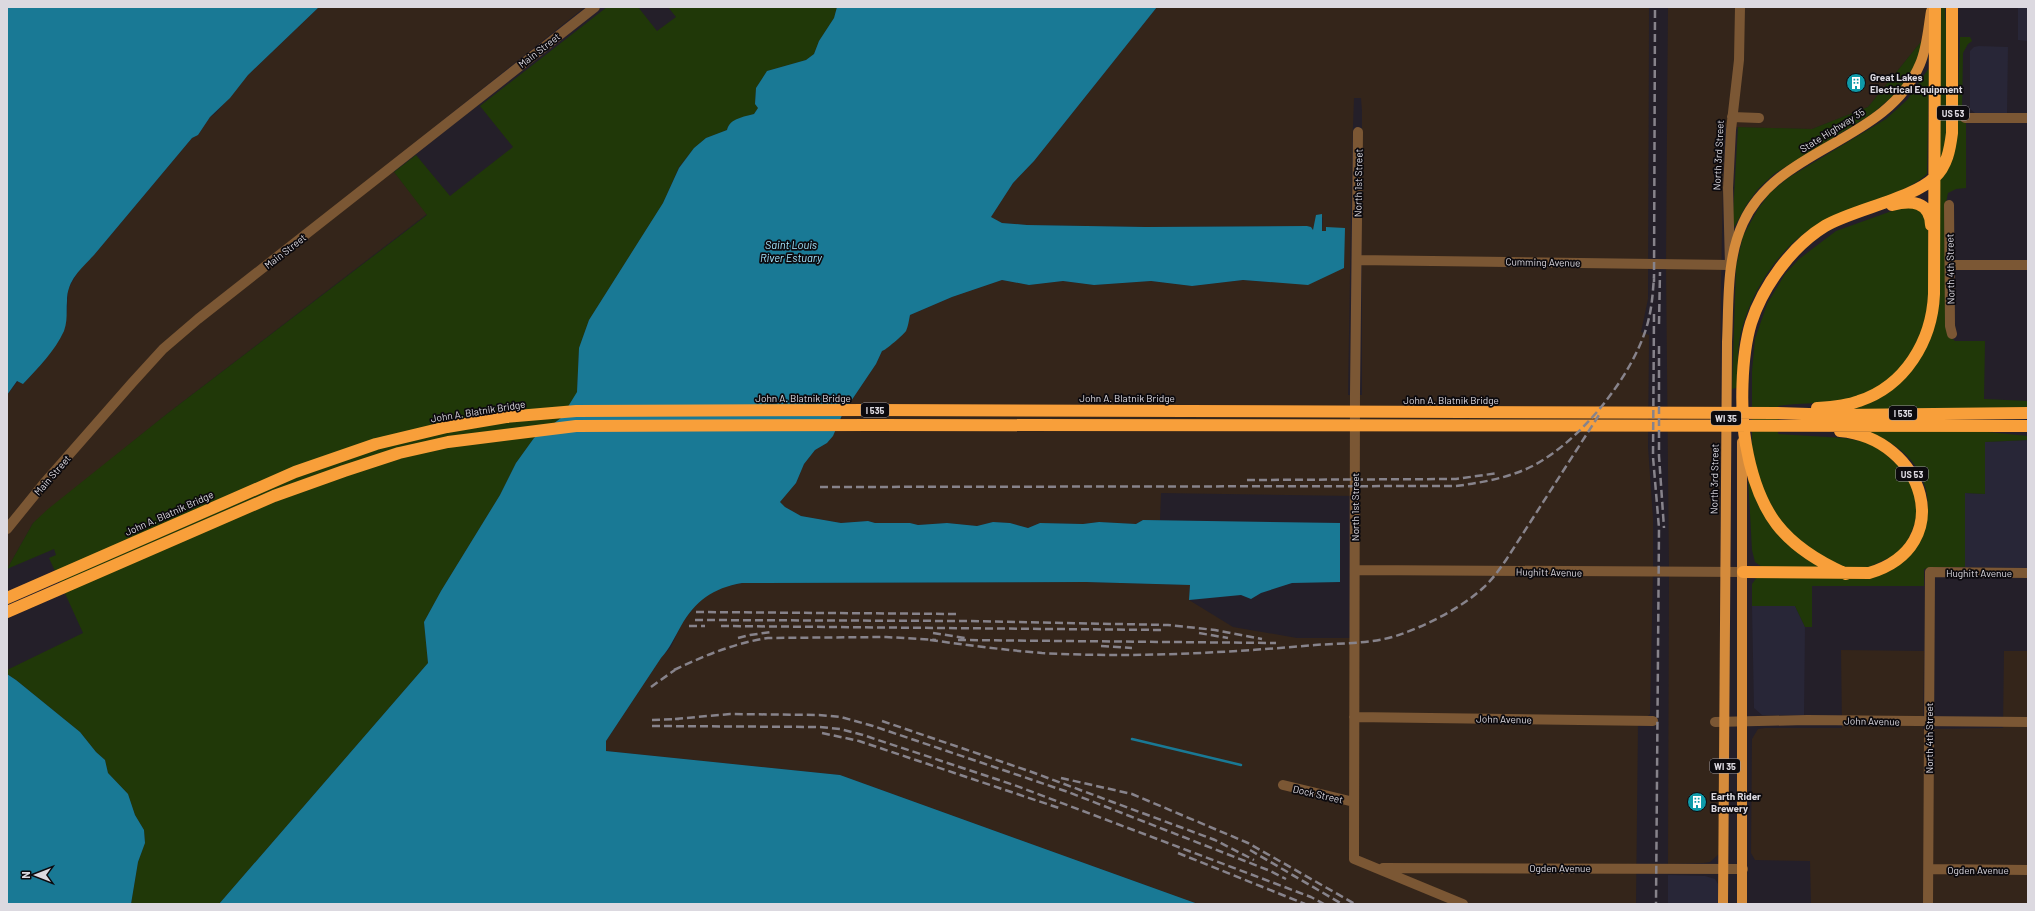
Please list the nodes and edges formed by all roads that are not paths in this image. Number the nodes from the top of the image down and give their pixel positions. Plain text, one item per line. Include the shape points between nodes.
1 (595, 7) edge
2 (1740, 7) edge
3 (1931, 7) edge
4 (1935, 7) edge
5 (1952, 7) edge
6 (1732, 117) junction
7 (1759, 118) dead end
8 (1965, 118) dead end
9 (2028, 118) edge
10 (1358, 132) dead end
11 (1935, 177) junction
12 (1949, 205) dead end
13 (1806, 240) junction
14 (1357, 260) junction
15 (1730, 264) junction
16 (1950, 265) junction
17 (2028, 265) edge
18 (1934, 294) junction
19 (1952, 334) dead end
20 (1778, 413) junction
21 (2028, 413) edge
22 (1777, 426) junction
23 (2028, 426) edge
24 (1742, 428) junction
25 (7, 529) edge
26 (1355, 570) junction
27 (1725, 572) junction
28 (1742, 572) junction
29 (1930, 572) joint
30 (2028, 573) edge
31 (1846, 574) junction
32 (7, 598) edge
33 (7, 612) edge
34 (1354, 717) junction
35 (1653, 721) dead end
36 (1743, 721) junction
37 (1929, 721) junction
38 (1720, 722) junction
39 (2028, 722) edge
40 (1283, 785) dead end
41 (1354, 802) junction
42 (1377, 868) junction
43 (1723, 869) junction
44 (1743, 869) junction
45 (1929, 869) junction
46 (2028, 870) edge
47 (1463, 904) edge
48 (1723, 904) edge
49 (1742, 904) edge
50 (1928, 904) edge

1 - 25 street, Main Street via 167,346
2 - 6 street, North 3rd Street via 1739,68
3 - 15 main road, State Highway 35 / WI 35 via 1924,54 1903,92 1865,124 1771,184 1743,222
4 - 11 highway, US 53
5 - 11 highway, US 53 via 1952,133 1950,151
6 - 7 street
6 - 15 street, North 3rd Street via 1728,206
8 - 9 street
10 - 14 street, North 1st Street
11 - 13 highway, US 53 via 1908,193 1826,225
11 - 18 highway, US 53
12 - 16 street, North 4th Street
13 - 18 highway via 1891,206 1908,202 1920,204 1927,210 1931,220
13 - 24 highway, US 53 via 1784,263 1763,297 1751,323 1744,362
14 - 15 street, Cumming Avenue
14 - 26 street, North 1st Street
15 - 27 main road, North 3rd Street / WI 35
16 - 17 street
16 - 19 street, North 4th Street
18 - 20 highway, US 53 via 1928,330 1921,348 1904,372 1884,389 1849,404
20 - 21 highway, I 535
20 - 32 highway, John A. Blatnik Bridge / I 535 via 857,410 576,411 506,417 447,427 376,444 295,472
22 - 23 highway, I 535
22 - 31 highway, US 53 via 1843,431 1872,439 1898,455 1914,478 1920,494 1921,522 1910,549 1882,569 1869,573
22 - 33 highway, I 535 via 576,426 441,443 344,470 274,496
24 - 28 main road, WI 35
24 - 31 highway, US 53 via 1755,482 1768,513 1777,526 1803,551
26 - 27 street, Hughitt Avenue
26 - 34 street, North 1st Street
27 - 28 street, Hughitt Avenue
27 - 38 main road, North 3rd Street / WI 35
28 - 31 highway
28 - 36 main road, WI 35
29 - 30 street, Hughitt Avenue
29 - 37 street, North 4th Street
34 - 35 street, John Avenue
34 - 41 street, North 1st Street
36 - 37 street, John Avenue
36 - 38 street, John Avenue
36 - 44 main road, WI 35
37 - 39 street, John Avenue
37 - 45 street, North 4th Street
38 - 43 main road, North 3rd Street / WI 35
40 - 41 street, Dock Street
41 - 42 street, North 1st Street via 1354,858
42 - 43 street, Ogden Avenue
42 - 47 street
43 - 44 street, Ogden Avenue
43 - 48 main road, North 3rd Street / WI 35
44 - 49 main road, WI 35
45 - 46 street, Ogden Avenue
45 - 50 street, North 4th Street

